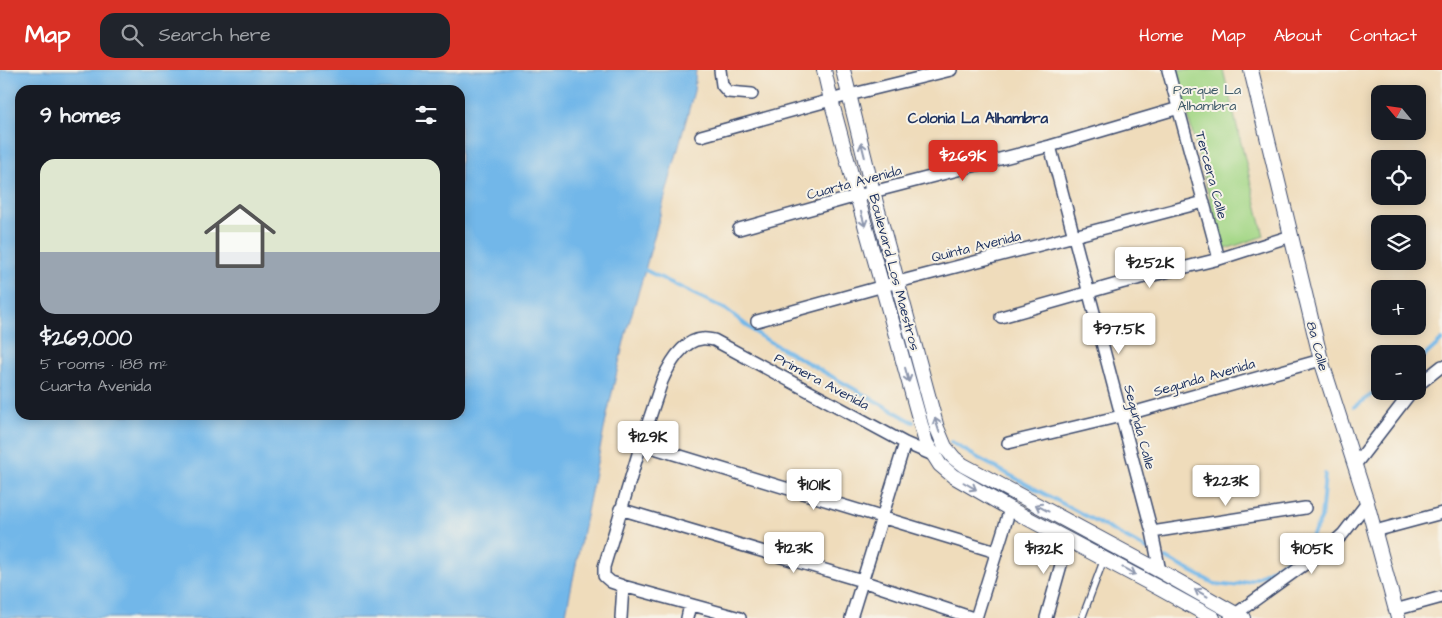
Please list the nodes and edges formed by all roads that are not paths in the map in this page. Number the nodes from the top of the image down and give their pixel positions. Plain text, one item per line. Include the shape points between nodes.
1 (720, 70) edge
2 (824, 70) edge
3 (843, 70) edge
4 (950, 70) edge
5 (1168, 70) edge
6 (1251, 70) edge
7 (752, 94) dead end
8 (849, 95) junction
9 (831, 100) junction
10 (1179, 108) junction
11 (701, 136) dead end
12 (1050, 146) junction
13 (873, 192) junction
14 (857, 196) junction
15 (1204, 202) junction
16 (739, 229) dead end
17 (1074, 236) junction
18 (1291, 236) junction
19 (1219, 259) junction
20 (898, 282) junction
21 (883, 286) junction
22 (1089, 292) junction
23 (1001, 317) dead end
24 (758, 321) dead end
25 (1321, 360) junction
26 (1442, 366) edge
27 (1426, 379) edge
28 (1405, 400) edge
29 (1121, 416) junction
30 (905, 443) junction
31 (1008, 443) dead end
32 (641, 444) junction
33 (945, 447) junction
34 (933, 455) junction
35 (1355, 465) junction
36 (1367, 503) junction
37 (1305, 508) dead end
38 (620, 509) junction
39 (1010, 509) junction
40 (1442, 513) edge
41 (882, 518) junction
42 (1152, 532) junction
43 (1375, 532) junction
44 (1068, 540) junction
45 (996, 552) junction
46 (1104, 558) junction
47 (1160, 570) junction
48 (862, 581) junction
49 (623, 586) junction
50 (1442, 597) edge
51 (690, 605) junction
52 (1396, 614) edge
53 (1236, 616) edge
54 (621, 618) edge
55 (687, 618) edge
56 (740, 618) edge
57 (851, 618) edge
58 (974, 618) edge
59 (1046, 618) edge
60 (1082, 618) edge
61 (1213, 618) edge

1 - 7 street via 722,85 728,92
2 - 9 street, Boulevard Los Maestros
3 - 8 street, Boulevard Los Maestros
4 - 8 street
5 - 10 street, Tercera Calle
6 - 18 street, 8a Calle
8 - 9 street
13 -> 8 street, Boulevard Los Maestros
9 - 11 street
9 - 14 street, Boulevard Los Maestros
10 - 12 street, Cuarta Avenida
10 - 15 street, Tercera Calle
12 - 13 street, Cuarta Avenida
12 - 17 street, Segunda Calle
13 - 14 street, Cuarta Avenida
13 - 20 street, Boulevard Los Maestros
14 - 16 street, Cuarta Avenida
14 -> 21 street, Boulevard Los Maestros
15 - 17 street, Quinta Avenida
15 - 19 street, Tercera Calle
17 - 20 street, Quinta Avenida
17 - 22 street, Segunda Calle
18 - 19 street
18 - 25 street, 8a Calle
19 - 22 street
20 - 21 street, Quinta Avenida
33 -> 20 street, Boulevard Los Maestros
21 - 24 street, Quinta Avenida
21 -> 34 street, Boulevard Los Maestros via 926,443
22 - 23 street
22 - 29 street, Segunda Calle
25 - 29 street, Segunda Avenida
25 - 35 street, 8a Calle
26 - 27 street
28 - 35 street
29 - 31 street, Segunda Avenida
29 - 42 street, Segunda Calle
30 - 32 street, Primera Avenida via 714,340 702,338 683,348 667,370
30 - 34 street, Primera Avenida
30 - 41 street
32 - 38 street
32 - 41 street
33 - 34 street
47 -> 33 street, Boulevard Los Maestros via 963,465
34 -> 39 street, Boulevard Los Maestros via 953,476
35 - 36 street, 8a Calle
36 - 43 street, 8a Calle
36 - 53 street via 1344,534
37 - 42 street
38 - 48 street
38 - 49 street via 604,576
39 - 44 street, Boulevard Los Maestros
39 - 45 street
40 - 43 street
41 - 45 street
41 - 48 street
42 - 47 street, Segunda Calle
43 - 52 street, 8a Calle
44 - 46 street, Boulevard Los Maestros
44 - 59 street
45 - 58 street
46 - 60 lane
46 -> 61 street, Boulevard Los Maestros
53 -> 47 street, Boulevard Los Maestros
48 - 57 street
48 - 58 street
49 - 51 street
49 - 54 street
50 - 52 street
51 - 55 street
51 - 56 street

